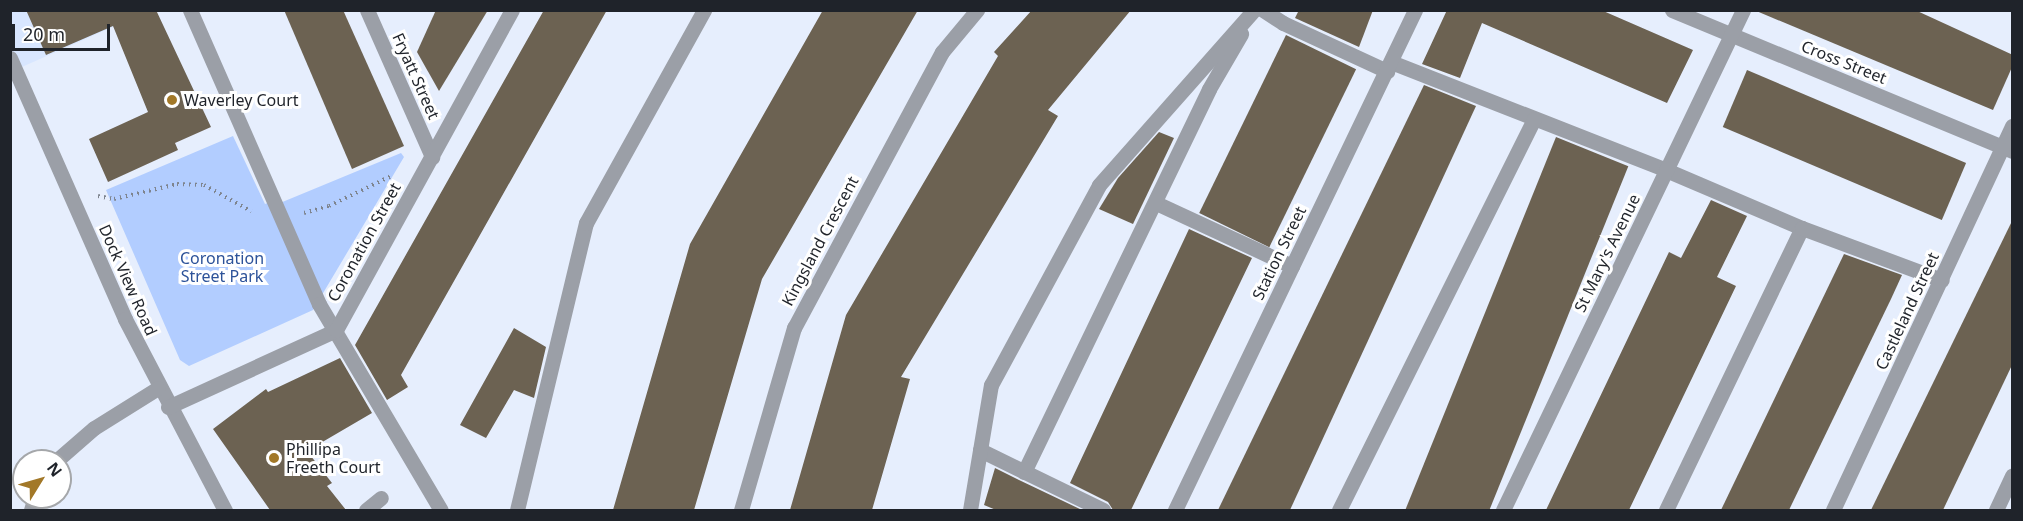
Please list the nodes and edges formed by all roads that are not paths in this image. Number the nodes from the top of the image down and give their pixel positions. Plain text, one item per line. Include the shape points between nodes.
1 (190, 10) edge
2 (367, 10) edge
3 (512, 10) edge
4 (704, 10) edge
5 (977, 10) edge
6 (1254, 10) edge
7 (1263, 10) edge
8 (1415, 10) edge
9 (1672, 10) edge
10 (1743, 10) edge
11 (1732, 35) junction
12 (10, 58) edge
13 (1389, 66) junction
14 (1534, 119) junction
15 (2013, 126) edge
16 (2007, 149) edge
17 (432, 157) junction
18 (1666, 170) junction
19 (1156, 203) junction
20 (1802, 228) junction
21 (1292, 266) junction
22 (1942, 280) junction
23 (336, 330) junction
24 (158, 388) junction
25 (168, 407) junction
26 (70, 449) edge
27 (980, 450) junction
28 (1024, 472) junction
29 (2013, 476) edge
30 (381, 498) dead end
31 (225, 510) edge
32 (366, 510) edge
33 (441, 510) edge
34 (516, 510) edge
35 (741, 510) edge
36 (970, 510) edge
37 (1103, 510) edge
38 (1175, 510) edge
39 (1339, 510) edge
40 (1503, 510) edge
41 (1666, 510) edge
42 (1833, 510) edge
43 (1996, 510) edge

1 - 23 street via 271,202 319,304
2 - 17 street, Fryatt Street
3 - 17 street, Coronation Street
4 - 34 street via 586,222
5 - 35 street, Kingsland Crescent via 942,52 795,328
6 - 19 street via 1209,89
6 - 27 street via 1099,185 991,385
7 - 13 street via 1283,24
8 - 13 street, Station Street
9 - 11 street, Cross Street
10 - 11 street, St Mary's Avenue
11 - 16 street, Cross Street
11 - 18 street, St Mary's Avenue
12 - 24 street, Dock View Road
13 - 14 street
13 - 21 street, Station Street
14 - 18 street
14 - 39 street
15 - 16 street, Castleland Street
16 - 22 street, Castleland Street
17 - 23 street, Coronation Street
18 - 20 street
18 - 40 street, St Mary's Avenue
19 - 21 street
19 - 28 street
20 - 22 street
20 - 41 street
21 - 38 street, Station Street
22 - 42 street, Castleland Street
23 - 25 street
23 - 33 street
24 - 25 street, Dock View Road
24 - 26 street via 94,428
25 - 31 street, Dock View Road
27 - 28 street
27 - 36 street
28 - 37 street
29 - 43 street
30 - 32 street

